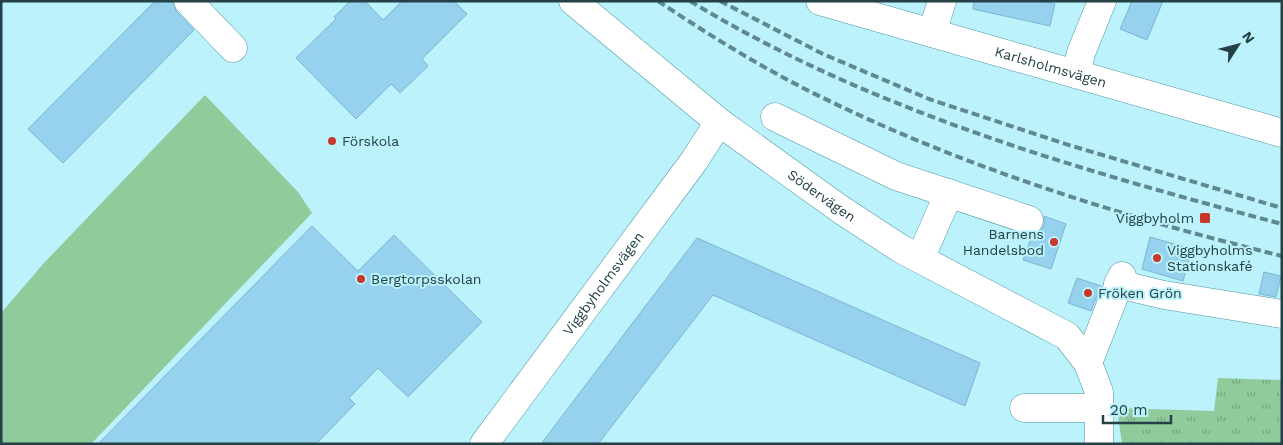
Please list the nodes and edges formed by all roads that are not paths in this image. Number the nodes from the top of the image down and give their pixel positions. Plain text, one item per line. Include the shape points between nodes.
1 (188, 1) edge
2 (573, 1) edge
3 (820, 1) edge
4 (942, 1) edge
5 (1102, 1) edge
6 (932, 33) junction
7 (233, 48) dead end
8 (1076, 74) junction
9 (775, 117) dead end
10 (719, 122) junction
11 (1282, 133) edge
12 (949, 193) junction
13 (1029, 220) dead end
14 (920, 259) junction
15 (1282, 314) edge
16 (1088, 363) junction
17 (1024, 408) dead end
18 (1100, 408) junction
19 (484, 444) edge
20 (1099, 444) edge

1 - 7 street
2 - 10 street, Södervägen
3 - 6 street, Karlsholmsvägen
4 - 6 street
5 - 8 street
6 - 8 street, Karlsholmsvägen
8 - 11 street, Karlsholmsvägen
9 - 12 street via 896,176
10 - 14 street, Södervägen via 840,209
10 - 19 street, Viggbyholmsvägen via 694,161
12 - 13 street
12 - 14 street
14 - 16 street, Södervägen via 1066,336
15 - 16 street via 1164,295 1120,280
16 - 18 street, Södervägen via 1099,392
17 - 18 street
18 - 20 street, Södervägen

